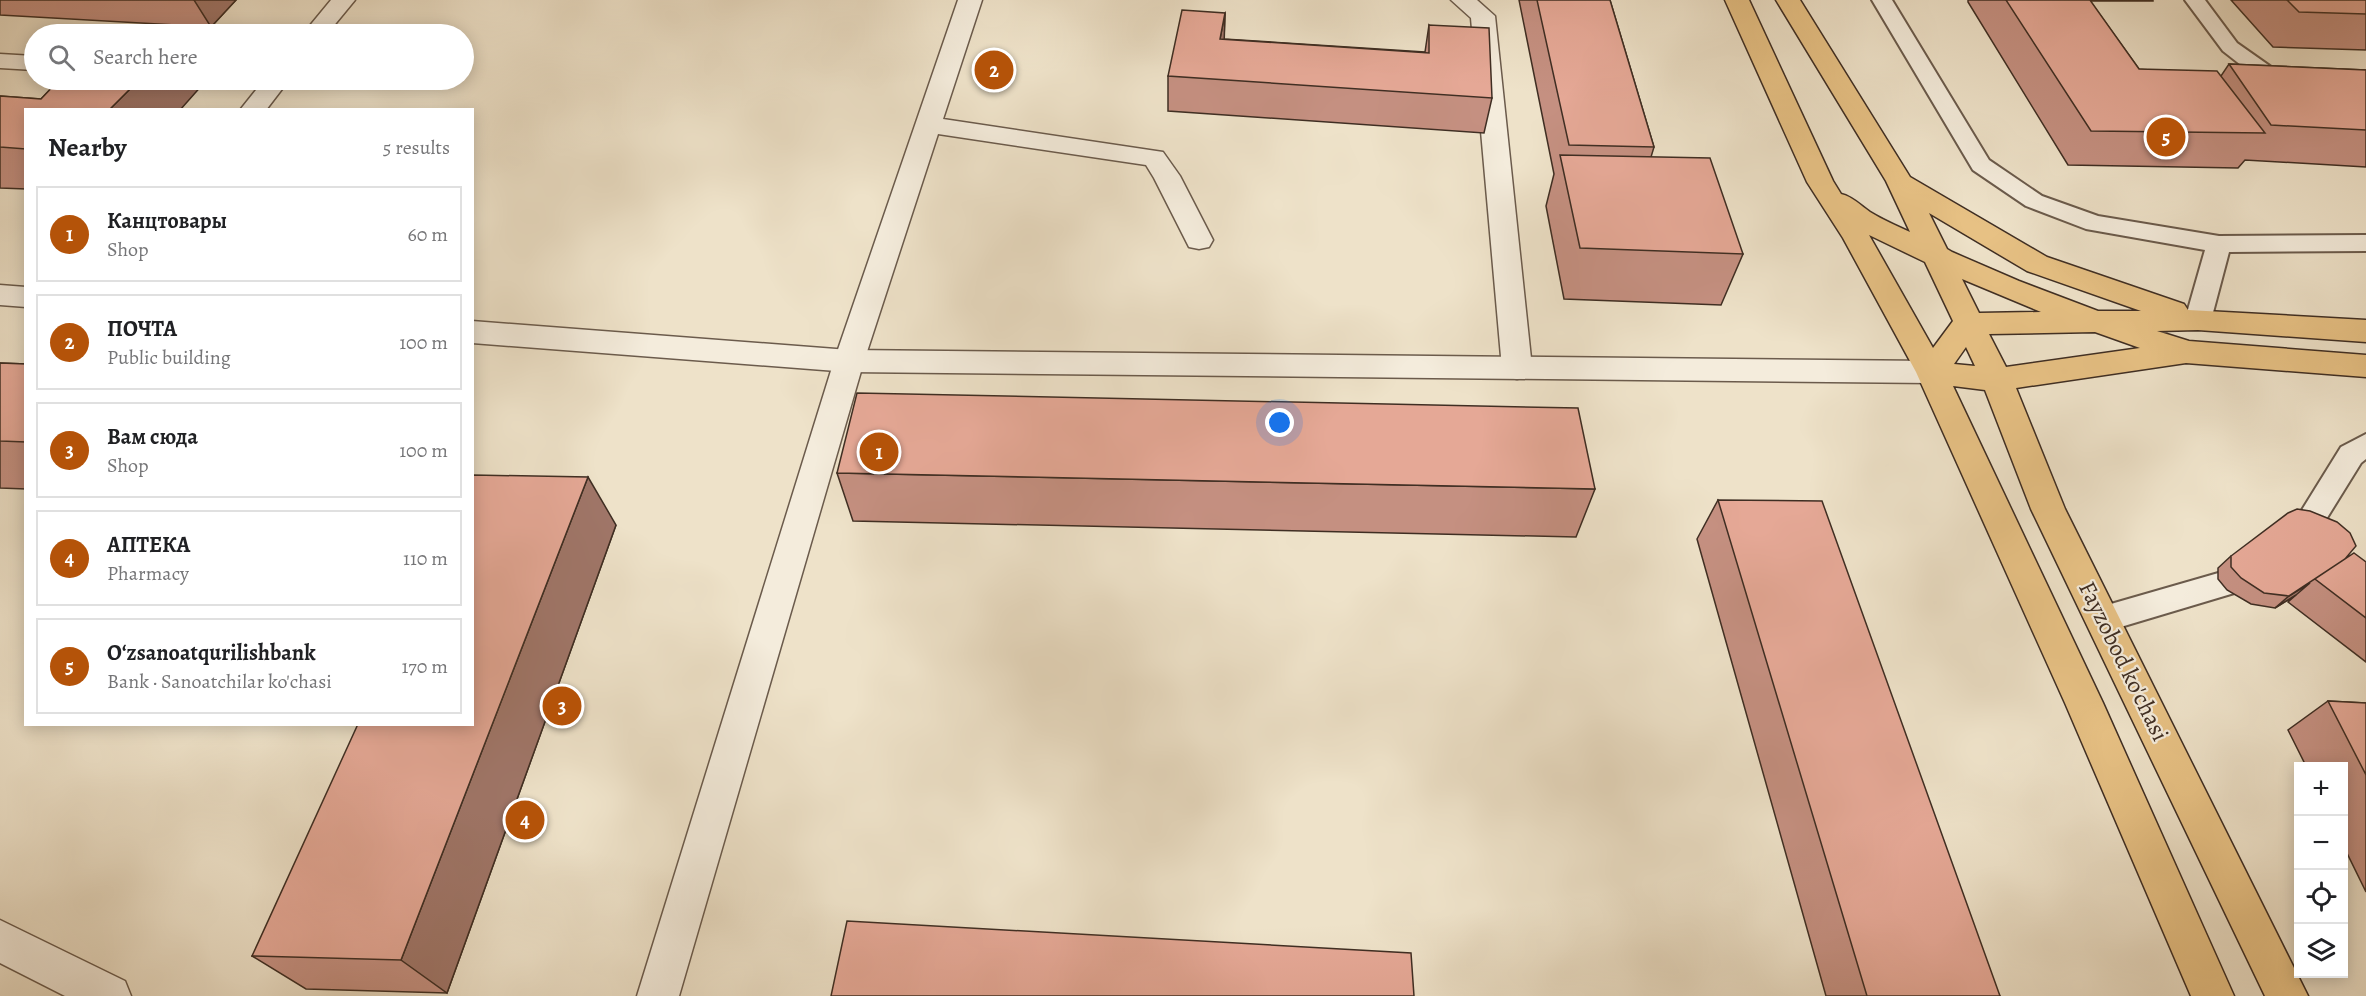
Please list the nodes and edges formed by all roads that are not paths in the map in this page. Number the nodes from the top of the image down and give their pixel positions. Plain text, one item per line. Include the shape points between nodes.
1 (343, 0) edge
2 (970, 0) edge
3 (1463, 0) edge
4 (1737, 0) edge
5 (1788, 0) edge
6 (1882, 0) edge
7 (2195, 0) edge
8 (323, 24) edge
9 (0, 61) edge
10 (24, 62) edge
11 (2366, 84) edge
12 (269, 90) edge
13 (254, 108) edge
14 (928, 125) junction
15 (1899, 181) junction
16 (1820, 182) junction
17 (1199, 240) dead end
18 (2366, 243) edge
19 (2219, 244) junction
20 (1935, 256) junction
21 (0, 295) edge
22 (24, 297) edge
23 (2088, 320) junction
24 (2198, 320) junction
25 (1967, 324) junction
26 (2366, 331) edge
27 (474, 332) edge
28 (2186, 352) junction
29 (849, 361) junction
30 (2366, 366) edge
31 (1517, 368) junction
32 (1931, 372) junction
33 (1997, 380) junction
34 (2366, 445) edge
35 (2104, 619) junction
36 (0, 941) edge
37 (110, 996) edge
38 (658, 996) edge
39 (2213, 996) edge
40 (2287, 996) edge

1 - 8 street
2 - 14 street
3 - 31 street via 1482,16
4 - 16 main road
5 - 15 main road, Fayzobod ko'chasi
6 - 19 lane via 1981,165 2034,201 2094,223
7 - 11 lane via 2230,47 2268,75
9 - 10 street
12 - 13 street
14 - 17 street via 1154,158
14 - 29 street
15 - 20 main road, Fayzobod ko'chasi
15 - 24 main road via 2037,264
16 - 20 main road via 1852,215
16 - 32 main road via 1856,236
18 - 19 lane
19 - 24 lane
20 - 23 main road
20 - 25 main road, Fayzobod ko'chasi
21 - 22 street
23 - 24 main road
23 - 25 main road
23 - 28 main road
24 - 26 main road
25 - 32 main road
25 - 33 main road, Fayzobod ko'chasi
27 - 29 street
28 - 30 main road
28 - 33 main road
29 - 31 street
29 - 38 street
31 - 32 street
32 - 33 main road
32 - 39 main road via 2084,703
33 - 35 main road, Fayzobod ko'chasi via 2048,509
34 - 35 lane via 2351,455 2282,566
35 - 40 main road, Fayzobod ko'chasi
36 - 37 street

